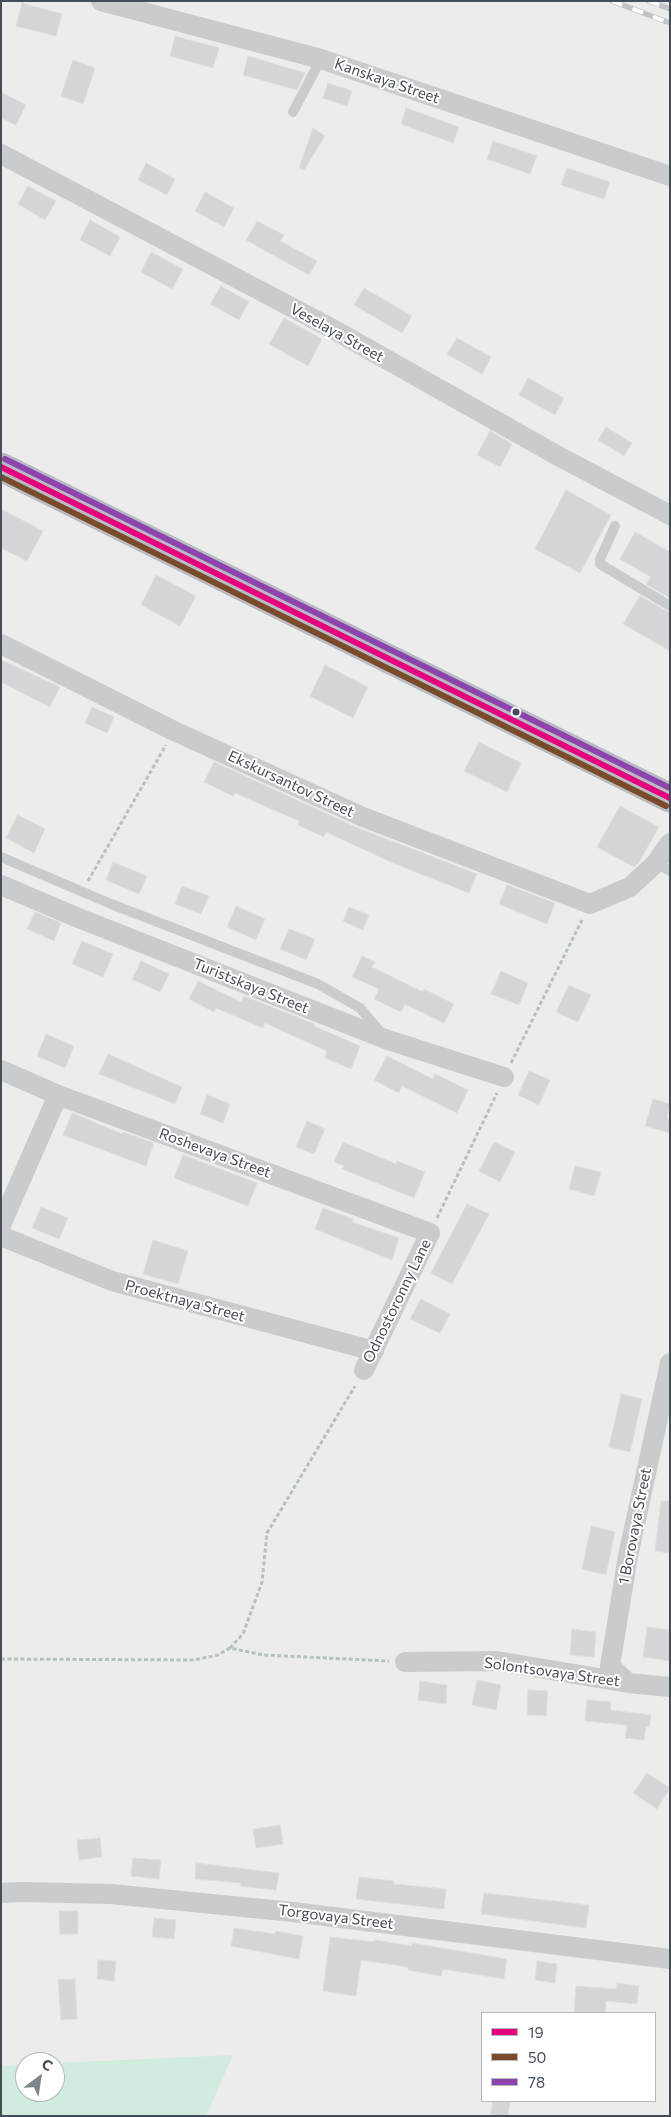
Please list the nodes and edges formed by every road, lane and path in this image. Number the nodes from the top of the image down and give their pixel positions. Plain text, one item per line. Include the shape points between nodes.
1 (101, 1) edge
2 (322, 59) junction
3 (293, 112) dead end
4 (1, 154) edge
5 (670, 176) edge
6 (1, 467) edge
7 (670, 515) edge
8 (615, 526) dead end
9 (670, 606) edge
10 (1, 644) edge
11 (174, 730) junction
12 (670, 798) edge
13 (670, 843) edge
14 (1, 857) edge
15 (663, 867) edge
16 (1, 884) edge
17 (84, 892) junction
18 (388, 1040) junction
19 (1, 1070) edge
20 (504, 1077) dead end
21 (58, 1094) junction
22 (1, 1225) edge
23 (430, 1233) joint
24 (1, 1236) edge
25 (374, 1351) junction
26 (364, 1370) joint
27 (669, 1371) edge
28 (230, 1648) junction
29 (1, 1660) edge
30 (405, 1662) joint
31 (628, 1683) junction
32 (670, 1687) edge
33 (1, 1893) edge
34 (670, 1959) edge

1 - 2 street, Kanskaya Street
2 - 3 lane
2 - 5 street, Kanskaya Street
4 - 7 street, Veselaya Street via 329,327
6 - 12 highway
8 - 9 lane via 600,564
10 - 11 street, Ekskursantov Street
11 - 15 street, Ekskursantov Street via 363,817 590,904 630,887
11 - 17 path
13 - 15 street
14 - 17 lane
16 - 18 street, Turistskaya Street via 76,917
17 - 18 lane via 318,984 360,1008
18 - 20 street, Turistskaya Street
19 - 21 street, Roshevaya Street
21 - 22 street
21 - 23 street, Roshevaya Street
23 - 25 street, Odnostoronny Lane
24 - 25 street, Proektnaya Street via 112,1281
25 - 26 street, Odnostoronny Lane
26 - 28 path via 267,1533 262,1582 243,1634
27 - 31 street, 1 Borovaya Street via 628,1556 610,1666
28 - 29 path via 218,1655 194,1660
28 - 30 path via 264,1655
30 - 31 street, Solontsovaya Street via 498,1661
31 - 32 street, Solontsovaya Street
33 - 34 street, Torgovaya Street via 111,1894 284,1911

